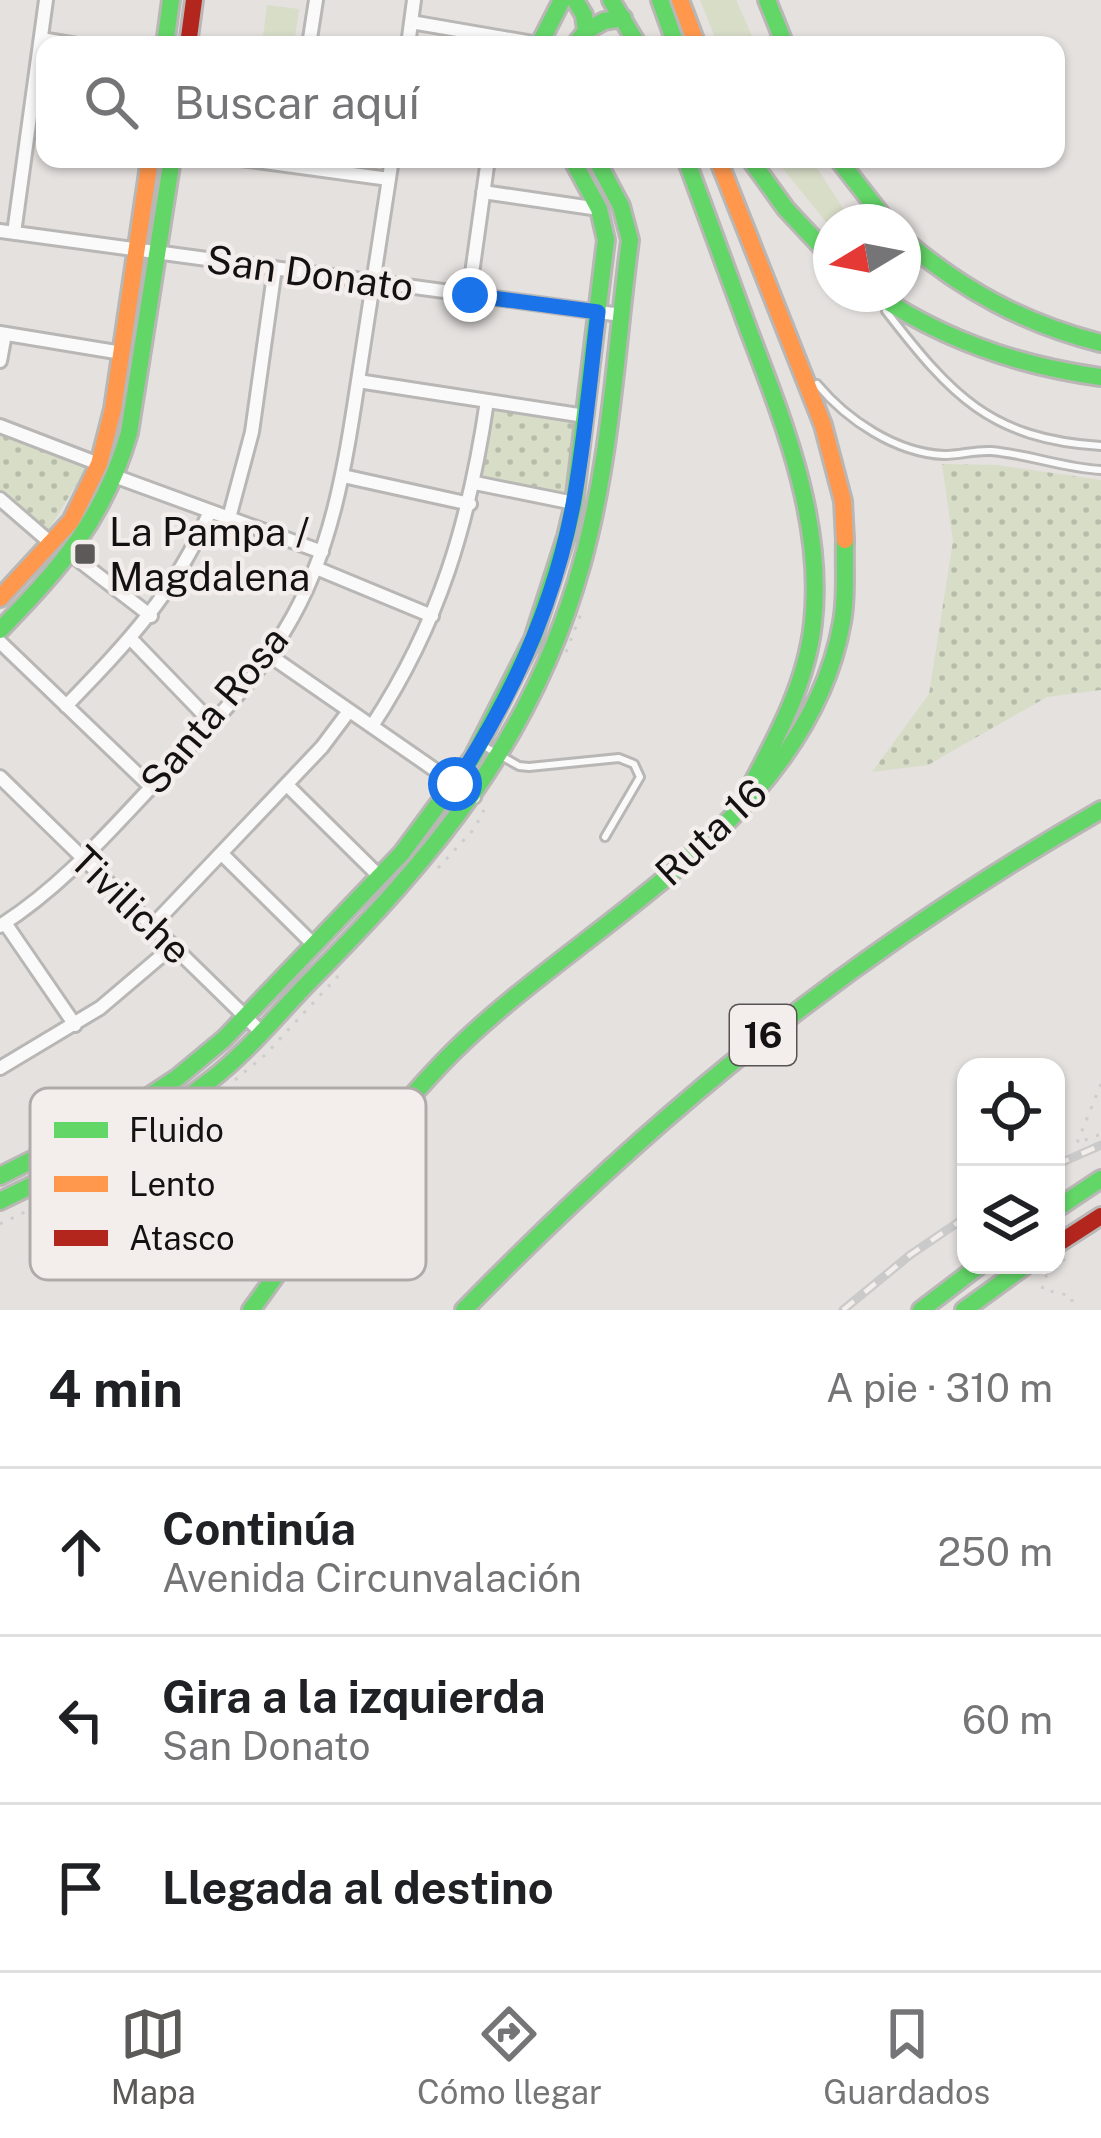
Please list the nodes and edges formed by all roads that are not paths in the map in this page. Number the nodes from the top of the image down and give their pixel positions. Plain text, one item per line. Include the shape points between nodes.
1 (46, 0) edge
2 (172, 0) edge
3 (194, 0) edge
4 (316, 0) edge
5 (414, 0) edge
6 (562, 0) edge
7 (575, 0) edge
8 (611, 0) edge
9 (660, 0) edge
10 (680, 0) edge
11 (767, 0) edge
12 (623, 18) junction
13 (411, 22) junction
14 (41, 36) edge
15 (166, 36) edge
16 (189, 36) edge
17 (310, 36) edge
18 (409, 36) edge
19 (492, 36) edge
20 (543, 36) edge
21 (581, 36) edge
22 (584, 36) edge
23 (633, 36) edge
24 (673, 36) edge
25 (694, 36) edge
26 (781, 36) edge
27 (36, 76) edge
28 (29, 129) junction
29 (36, 130) edge
30 (149, 168) edge
31 (171, 168) edge
32 (307, 168) edge
33 (390, 168) edge
34 (487, 168) edge
35 (577, 168) edge
36 (601, 168) edge
37 (689, 168) edge
38 (722, 168) edge
39 (756, 168) edge
40 (845, 168) edge
41 (388, 179) junction
42 (483, 192) junction
43 (873, 204) edge
44 (599, 209) junction
45 (7, 232) edge
46 (813, 238) edge
47 (137, 250) junction
48 (159, 253) junction
49 (921, 254) edge
50 (275, 268) junction
51 (374, 281) junction
52 (470, 295) junction
53 (598, 312) junction
54 (889, 312) edge
55 (905, 312) edge
56 (621, 315) junction
57 (3, 334) edge
58 (789, 338) junction
59 (1101, 343) edge
60 (122, 353) junction
61 (0, 361) edge
62 (1101, 377) edge
63 (358, 381) junction
64 (487, 401) junction
65 (585, 416) junction
66 (0, 426) edge
67 (1101, 446) edge
68 (99, 464) junction
69 (1101, 470) edge
70 (117, 476) junction
71 (343, 476) junction
72 (475, 483) junction
73 (0, 499) edge
74 (574, 502) junction
75 (470, 504) junction
76 (210, 511) junction
77 (229, 518) junction
78 (52, 544) junction
79 (322, 552) junction
80 (72, 555) junction
81 (316, 568) junction
82 (0, 598) edge
83 (151, 616) junction
84 (432, 616) junction
85 (0, 630) edge
86 (131, 639) junction
87 (0, 642) edge
88 (269, 655) junction
89 (66, 706) junction
90 (349, 711) junction
91 (212, 723) junction
92 (372, 726) junction
93 (481, 744) junction
94 (500, 756) junction
95 (0, 777) edge
96 (455, 784) junction
97 (287, 785) junction
98 (151, 788) junction
99 (474, 797) junction
100 (1101, 810) edge
101 (605, 836) dead end
102 (699, 850) junction
103 (222, 854) junction
104 (83, 859) junction
105 (380, 877) junction
106 (3, 924) edge
107 (152, 926) junction
108 (172, 946) junction
109 (315, 946) junction
110 (247, 1018) junction
111 (75, 1025) junction
112 (262, 1033) junction
113 (0, 1068) edge
114 (162, 1088) edge
115 (200, 1088) edge
116 (422, 1088) edge
117 (30, 1160) edge
118 (0, 1176) edge
119 (1101, 1179) edge
120 (30, 1185) edge
121 (0, 1201) edge
122 (1065, 1203) edge
123 (1101, 1216) edge
124 (1065, 1248) edge
125 (968, 1274) edge
126 (1014, 1274) edge
127 (273, 1280) edge
128 (251, 1310) edge
129 (464, 1310) edge
130 (921, 1310) edge
131 (964, 1310) edge

1 - 14 street
2 - 15 main road
3 - 16 main road
4 - 17 street
5 - 13 street
6 - 20 main road
7 - 21 main road via 584,15
8 - 12 main road
9 - 24 main road
10 - 25 main road
11 - 26 main road
12 - 22 main road
12 - 23 main road
13 - 18 street
13 - 19 street
27 - 28 street
28 - 29 street
28 - 45 street
30 - 47 main road
31 - 48 main road
32 - 41 street
33 - 41 street, Santa Rosa
34 - 42 street
35 - 44 main road
36 - 56 main road via 628,229
37 - 102 main road via 791,446 817,581 810,649 789,716 752,784
38 - 58 main road, Ruta 16
39 - 46 main road
40 - 43 main road
41 - 51 street, Santa Rosa
42 - 44 street
42 - 52 street
44 - 53 main road via 606,250
45 - 47 street, San Donato
47 - 48 street, San Donato
47 - 60 main road
48 - 50 street, San Donato
48 - 70 main road
49 - 59 main road via 997,307
50 - 51 street, San Donato
50 - 77 street via 252,432
51 - 52 street, San Donato
51 - 63 street, Santa Rosa
52 - 53 street, San Donato
53 - 56 street, San Donato
53 - 65 main road
54 - 67 lane via 979,411 1033,437
55 - 62 main road via 986,352
56 - 94 main road via 581,567 548,661
57 - 60 street
57 - 61 street
58 - 69 lane via 825,394 883,436 940,454 994,452
58 - 102 main road, Ruta 16 via 842,492 848,552 841,623 820,694 790,752
60 - 68 main road
63 - 64 street
63 - 71 street, Santa Rosa
64 - 65 street
64 - 72 street
65 - 74 main road
66 - 68 street
68 - 78 main road
70 - 76 street
70 - 80 main road
71 - 75 street
71 - 79 street, Santa Rosa
72 - 74 street
72 - 75 street
73 - 78 street
74 - 93 main road via 533,639
75 - 84 street
76 - 77 street
76 - 83 street
77 - 79 street
78 - 82 main road
79 - 81 street, Santa Rosa
80 - 83 street
80 - 85 main road
81 - 84 street
81 - 88 street, Santa Rosa
83 - 86 street
84 - 92 street
86 - 89 street
86 - 91 street
87 - 89 street
88 - 90 street
88 - 91 street, Santa Rosa
89 - 98 street
90 - 92 street
90 - 97 street
91 - 98 street, Santa Rosa
92 - 96 street
93 - 94 lane
93 - 96 main road
94 - 99 main road
94 - 101 lane via 529,767 620,758 634,764 640,776
95 - 104 street, Tiviliche
96 - 99 street
96 - 105 main road
97 - 103 street
97 - 105 street
98 - 104 street, Santa Rosa
99 - 112 main road via 400,890
100 - 129 main road, 16 via 938,908 774,1026 600,1173
102 - 116 main road, Ruta 16 via 548,968
103 - 107 street
103 - 109 street
104 - 106 street, Santa Rosa
104 - 107 street, Tiviliche
105 - 109 main road
106 - 111 street
107 - 108 street, Tiviliche
108 - 110 street, Tiviliche
108 - 111 street
109 - 110 main road
110 - 112 street, Tiviliche
110 - 114 main road
111 - 113 street
112 - 115 main road
117 - 118 main road
119 - 122 main road
120 - 121 main road
123 - 124 main road
125 - 130 main road
126 - 131 main road
127 - 128 main road, Ruta 16

